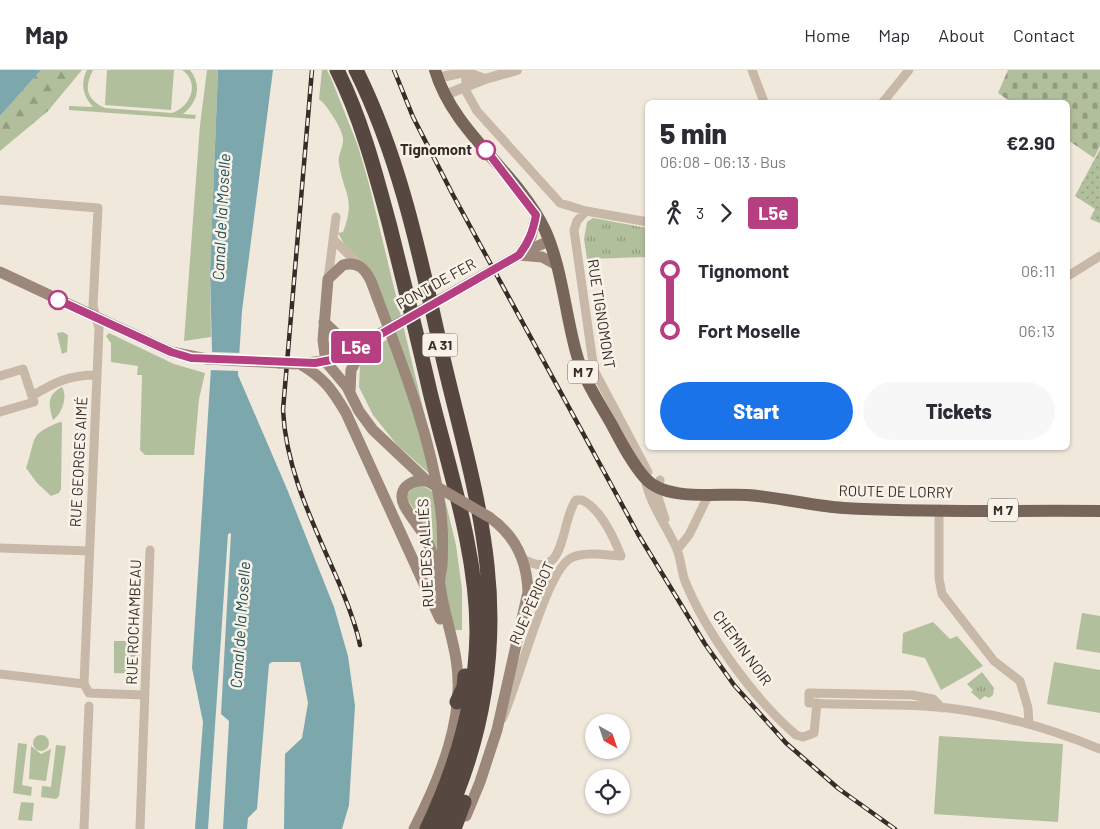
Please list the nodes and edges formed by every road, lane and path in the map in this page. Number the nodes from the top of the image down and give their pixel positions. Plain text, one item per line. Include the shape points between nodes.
1 (337, 70) edge
2 (356, 70) edge
3 (517, 70) edge
4 (752, 70) edge
5 (909, 70) edge
6 (463, 71) edge
7 (436, 74) edge
8 (485, 79) junction
9 (466, 88) junction
10 (445, 95) junction
11 (763, 100) edge
12 (885, 100) edge
13 (0, 200) edge
14 (586, 211) junction
15 (536, 215) junction
16 (336, 217) dead end
17 (645, 221) edge
18 (334, 239) junction
19 (549, 241) junction
20 (519, 255) junction
21 (1100, 256) edge
22 (555, 264) junction
23 (362, 268) junction
24 (0, 272) edge
25 (1070, 275) edge
26 (328, 279) junction
27 (96, 316) junction
28 (324, 322) junction
29 (369, 340) junction
30 (326, 362) junction
31 (298, 364) junction
32 (97, 375) junction
33 (0, 376) edge
34 (350, 392) junction
35 (32, 396) junction
36 (0, 412) edge
37 (644, 473) junction
38 (427, 481) junction
39 (660, 484) junction
40 (709, 494) junction
41 (459, 510) junction
42 (939, 510) junction
43 (1100, 511) edge
44 (665, 525) junction
45 (0, 548) edge
46 (150, 550) dead end
47 (678, 550) junction
48 (89, 551) junction
49 (523, 559) junction
50 (439, 580) junction
51 (490, 627) junction
52 (449, 634) junction
53 (0, 674) edge
54 (84, 684) junction
55 (144, 695) junction
56 (457, 702) junction
57 (89, 706) dead end
58 (1029, 724) junction
59 (497, 730) junction
60 (1100, 749) edge
61 (84, 829) edge
62 (140, 829) edge
63 (414, 829) edge
64 (427, 829) edge
65 (441, 829) edge
66 (454, 829) edge
67 (460, 829) edge

1 - 41 highway, A 31 via 375,171
2 - 51 highway, A 31 via 394,163 422,266 481,528 487,564
3 - 8 street
4 - 11 street
5 - 12 street
6 - 7 street
6 - 8 street
6 - 9 street
7 - 10 main road, ROUTE DE LORRY
8 - 9 street
9 - 10 street
9 - 14 street via 477,110 560,203
10 - 15 main road, ROUTE DE LORRY via 457,116
13 - 27 street, RUE GEORGES AIMÉ via 98,208 93,301
14 - 17 street
14 - 37 street, RUE TIGNOMONT via 574,230 594,370
15 - 19 main road, ROUTE DE LORRY
15 - 20 main road via 531,237
16 - 18 street
18 - 23 street
18 - 26 street
19 - 20 main road, PONT DE FER
19 - 22 main road, ROUTE DE LORRY / M 7
20 - 22 main road via 542,257
20 - 29 main road, PONT DE FER, bridge
21 - 25 street
22 - 37 main road, ROUTE DE LORRY / M 7 via 580,365 630,457
23 - 26 main road via 350,263 343,265
23 - 50 main road, RUE DES ALLIÉS via 371,281 424,431 440,506
24 - 27 main road, PONT DE FER
26 - 28 main road
27 - 31 main road, PONT DE FER, bridge via 171,352 191,358
27 - 32 street, RUE GEORGES AIMÉ via 99,328
28 - 29 main road via 342,339
28 - 30 main road
29 - 30 main road, PONT DE FER
29 - 34 main road via 351,370
30 - 31 main road, PONT DE FER
30 - 34 main road
31 - 52 main road, RUE DES ALLIÉS via 318,374 346,412
32 - 35 street via 60,380
32 - 48 street, RUE GEORGES AIMÉ
33 - 35 street via 23,369
34 - 38 main road via 359,412 373,430
35 - 36 street via 34,402
37 - 39 main road, ROUTE DE LORRY / M 7
37 - 44 street, CHEMIN NOIR via 646,486
38 - 49 main road, bridge via 489,517 507,532
38 - 50 main road via 408,483 402,496 404,505 428,543
39 - 40 main road, ROUTE DE LORRY / M 7 via 677,494
39 - 44 street, CHEMIN NOIR via 658,497
40 - 42 main road, ROUTE DE LORRY / M 7 via 755,496 843,508
40 - 47 street
41 - 56 highway via 468,627 464,687
41 - 64 highway, A 31 via 474,588 477,632 474,672 470,705 457,756
42 - 43 main road, ROUTE DE LORRY / M 7
42 - 58 street via 942,594 994,661 1020,681 1027,702
44 - 47 street, CHEMIN NOIR
45 - 48 street
46 - 55 street, RUE ROCHAMBEAU
47 - 58 street, CHEMIN NOIR via 684,580 703,618 734,666 791,730 803,737 814,733 817,703 942,708
48 - 54 street, RUE GEORGES AIMÉ
49 - 59 main road via 528,598
49 - 59 street, RUE PÉRIGOT via 539,566 555,558 576,500 582,500 595,510 621,556 588,554 572,557 560,568 524,655 512,701
50 - 52 main road, RUE DES ALLIÉS
51 - 65 highway, A 31 via 480,720 469,761
51 - 66 highway via 495,662 489,712 471,784
52 - 56 main road, RUE DES ALLIÉS via 457,667
53 - 54 street
54 - 55 street, RUE ROCHAMBEAU via 89,693
55 - 62 street, RUE ROCHAMBEAU
56 - 63 main road, RUE DES ALLIÉS via 449,744 432,794
57 - 61 street
58 - 60 street
59 - 67 main road

